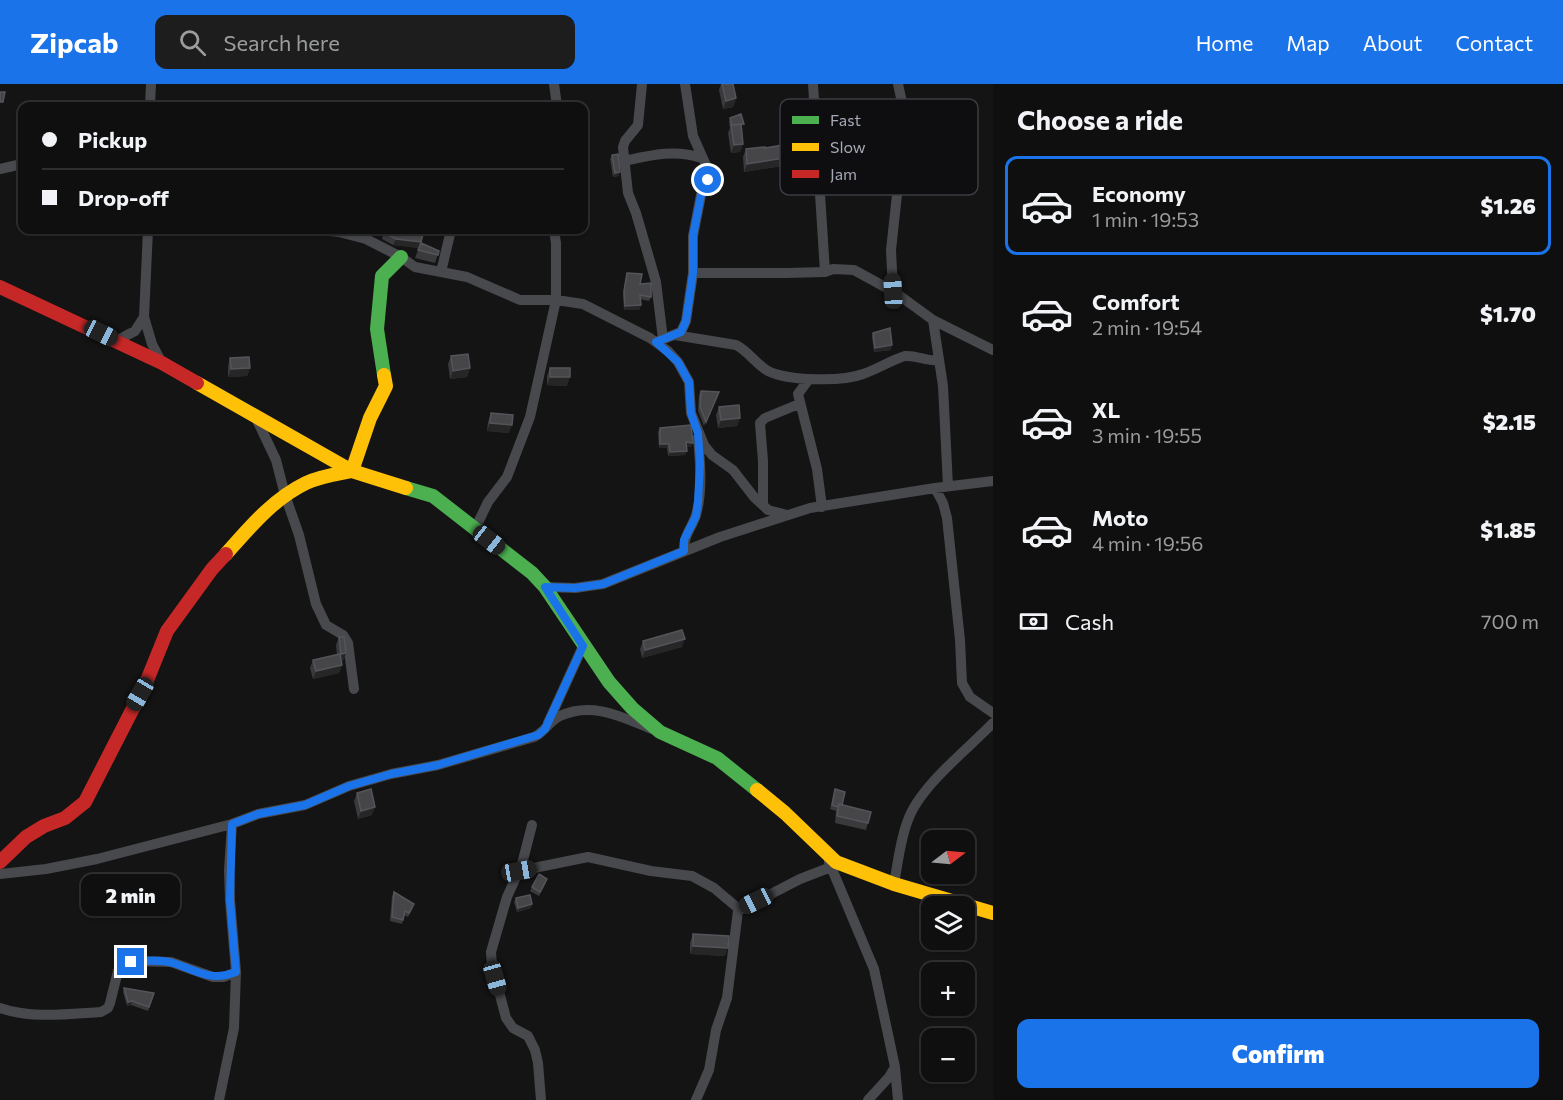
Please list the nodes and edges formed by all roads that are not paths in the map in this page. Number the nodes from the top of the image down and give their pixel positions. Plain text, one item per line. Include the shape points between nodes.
1 (151, 84) edge
2 (554, 84) edge
3 (642, 84) edge
4 (685, 84) edge
5 (813, 84) edge
6 (898, 84) edge
7 (814, 99) edge
8 (901, 99) edge
9 (150, 102) edge
10 (556, 102) edge
11 (702, 158) junction
12 (624, 160) junction
13 (18, 165) edge
14 (0, 169) edge
15 (820, 195) edge
16 (897, 195) edge
17 (148, 234) edge
18 (346, 234) edge
19 (450, 234) edge
20 (555, 234) edge
21 (401, 257) junction
22 (441, 272) junction
23 (825, 272) junction
24 (693, 273) junction
25 (0, 287) edge
26 (893, 291) junction
27 (556, 300) junction
28 (144, 317) junction
29 (933, 320) junction
30 (675, 335) junction
31 (116, 341) junction
32 (660, 341) junction
33 (993, 350) edge
34 (938, 360) junction
35 (162, 363) junction
36 (809, 379) junction
37 (799, 404) junction
38 (256, 418) junction
39 (698, 433) junction
40 (352, 471) junction
41 (280, 476) junction
42 (993, 481) edge
43 (948, 486) junction
44 (935, 488) junction
45 (285, 495) junction
46 (272, 504) junction
47 (763, 504) junction
48 (822, 507) junction
49 (787, 515) junction
50 (475, 529) junction
51 (684, 551) junction
52 (545, 587) junction
53 (583, 646) junction
54 (354, 689) dead end
55 (993, 713) edge
56 (993, 723) edge
57 (545, 729) junction
58 (660, 732) junction
59 (232, 824) junction
60 (532, 825) dead end
61 (824, 851) junction
62 (0, 862) edge
63 (831, 867) junction
64 (519, 871) junction
65 (0, 874) edge
66 (894, 884) junction
67 (739, 909) junction
68 (993, 913) edge
69 (236, 972) junction
70 (0, 1008) edge
71 (895, 1066) junction
72 (219, 1100) edge
73 (541, 1100) edge
74 (696, 1100) edge
75 (868, 1100) edge
76 (898, 1100) edge

1 - 9 street
2 - 10 street
3 - 12 street via 638,125 623,144
4 - 11 street via 693,136
5 - 7 street
6 - 8 street
11 - 12 street via 678,152
11 - 24 street via 709,177 701,195 693,236
12 - 32 street via 628,193 656,282
13 - 14 street
15 - 23 street
16 - 26 street via 891,250
17 - 28 street
18 - 21 street
19 - 22 street
20 - 27 street
21 - 22 street via 415,267
21 - 40 street via 382,276 377,329 386,386
22 - 27 street via 475,280 520,300
23 - 24 street
23 - 26 street via 832,268 854,270
24 - 30 street via 686,321
25 - 31 street
26 - 29 street
27 - 32 street via 592,308
27 - 50 street via 530,417 507,477 488,502
28 - 31 street via 135,331
28 - 35 street
29 - 33 street
29 - 34 street
30 - 32 street
30 - 36 street via 736,345 767,370
31 - 35 street
32 - 39 street via 689,382 691,413
34 - 36 street via 905,356 860,376
34 - 43 street
35 - 38 street
36 - 37 street via 798,394
37 - 47 street via 760,423
37 - 48 street via 817,469
38 - 40 street
38 - 41 street
39 - 47 street via 712,455 733,470
39 - 51 street via 698,502 684,540
40 - 45 street via 306,483
40 - 50 street via 433,496
41 - 45 street
41 - 46 street
42 - 43 street
43 - 44 street
44 - 48 street
44 - 55 street via 947,518 962,683 970,697
45 - 46 street
45 - 54 street via 321,618 348,643
46 - 62 street via 212,568 178,613 86,802 65,818 26,837
47 - 49 street via 773,513
48 - 49 street
49 - 51 street
50 - 52 street
51 - 52 street via 603,584
52 - 53 street
53 - 57 street
53 - 58 street via 632,708
56 - 66 street via 918,801 908,819
57 - 58 street via 559,717 583,710 606,711
57 - 59 street via 526,739 349,786 305,805 258,814
58 - 61 street via 733,769
59 - 65 street via 97,860
59 - 69 street via 230,900
60 - 64 street
61 - 63 street
61 - 66 street via 845,866
63 - 67 street
63 - 71 street via 874,969
64 - 67 street via 588,857 692,876
64 - 73 street via 494,939 492,965 506,1018 531,1040 538,1063
66 - 68 street
67 - 74 street via 727,998 709,1070
69 - 70 street via 213,977 171,962 131,962 118,971 108,1008 101,1012 49,1015
69 - 72 street via 234,1028
71 - 75 street
71 - 76 street

